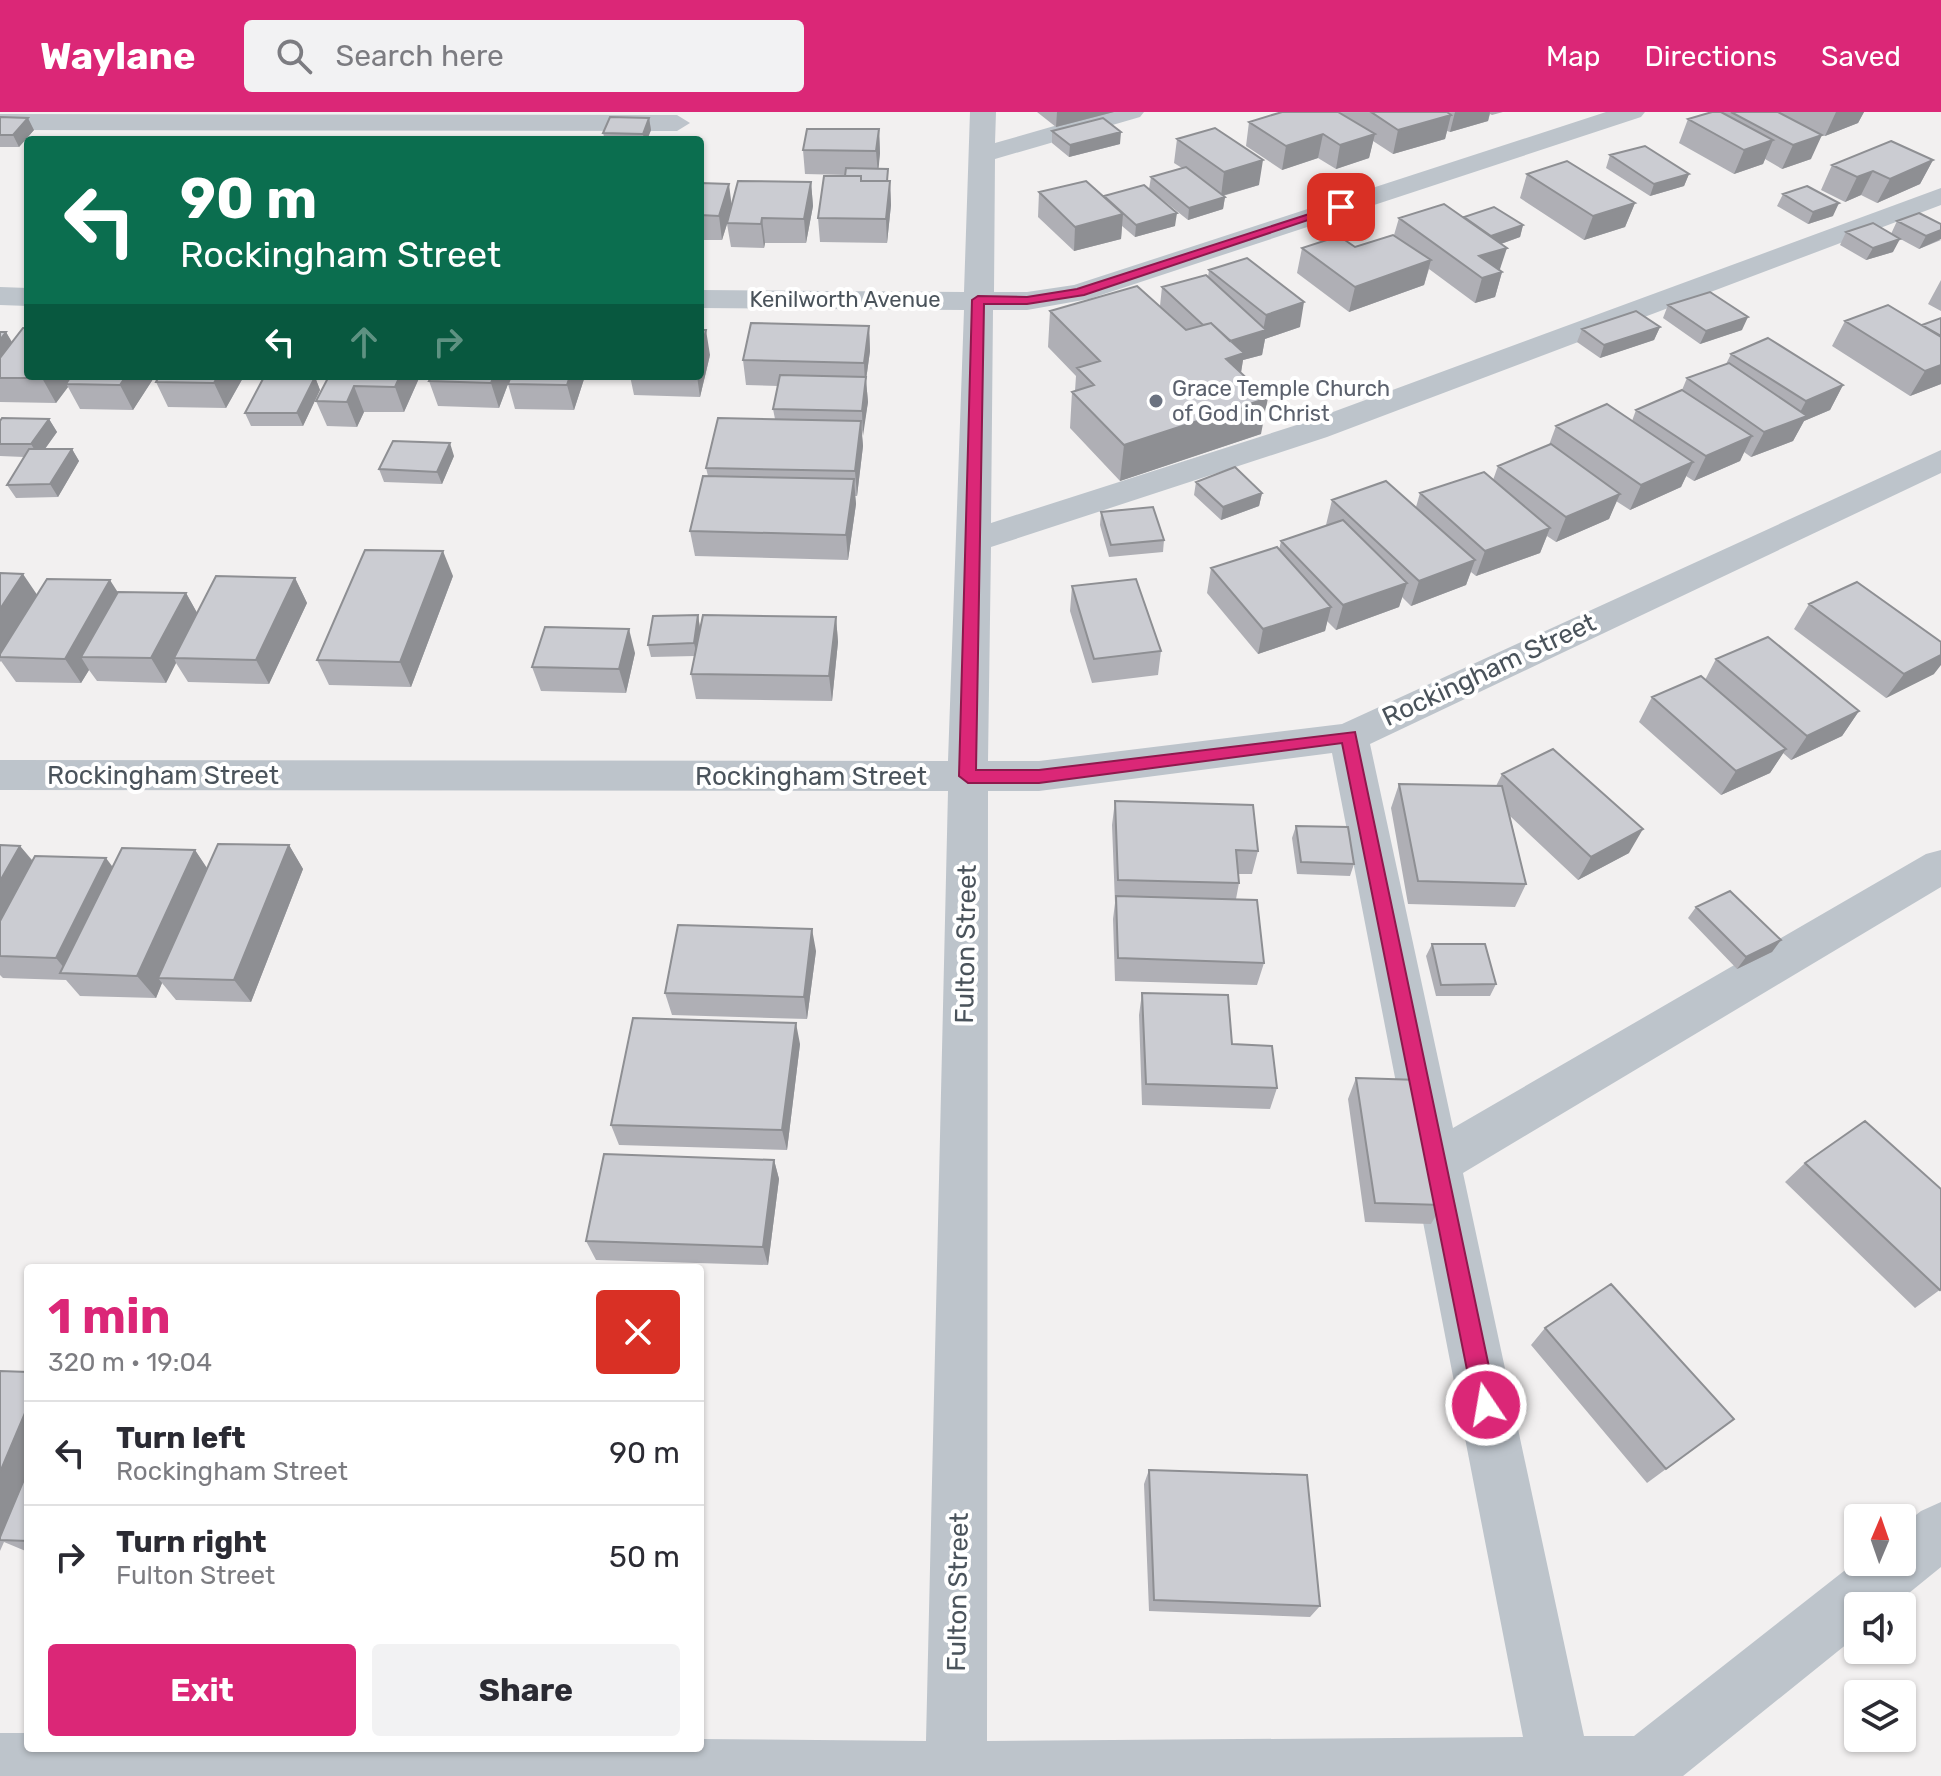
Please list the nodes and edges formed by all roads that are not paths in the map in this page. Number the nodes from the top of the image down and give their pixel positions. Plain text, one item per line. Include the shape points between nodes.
1 (983, 112) edge
2 (1131, 112) edge
3 (1632, 112) edge
4 (0, 122) edge
5 (676, 125) edge
6 (982, 155) junction
7 (1941, 196) edge
8 (0, 296) edge
9 (24, 297) edge
10 (704, 299) edge
11 (978, 300) junction
12 (1941, 460) edge
13 (973, 541) junction
14 (1349, 737) junction
15 (0, 775) edge
16 (968, 776) junction
17 (1941, 866) edge
18 (1436, 1163) junction
19 (1941, 1531) edge
20 (0, 1764) edge
21 (1560, 1768) junction
22 (956, 1774) edge

1 - 6 street, Fulton Street
2 - 6 street
3 - 11 street, Kenilworth Avenue via 1079,293 1027,301
4 - 5 street
6 - 11 street, Fulton Street
7 - 13 street via 1315,430
8 - 9 street
10 - 11 street, Kenilworth Avenue
11 - 13 street, Fulton Street
12 - 14 street, Rockingham Street
13 - 16 street, Fulton Street
14 - 16 street, Rockingham Street via 1039,776
14 - 18 street
15 - 16 street, Rockingham Street
16 - 22 street, Fulton Street
17 - 18 street
18 - 21 street
19 - 21 street via 1645,1767
20 - 22 street
21 - 22 street

